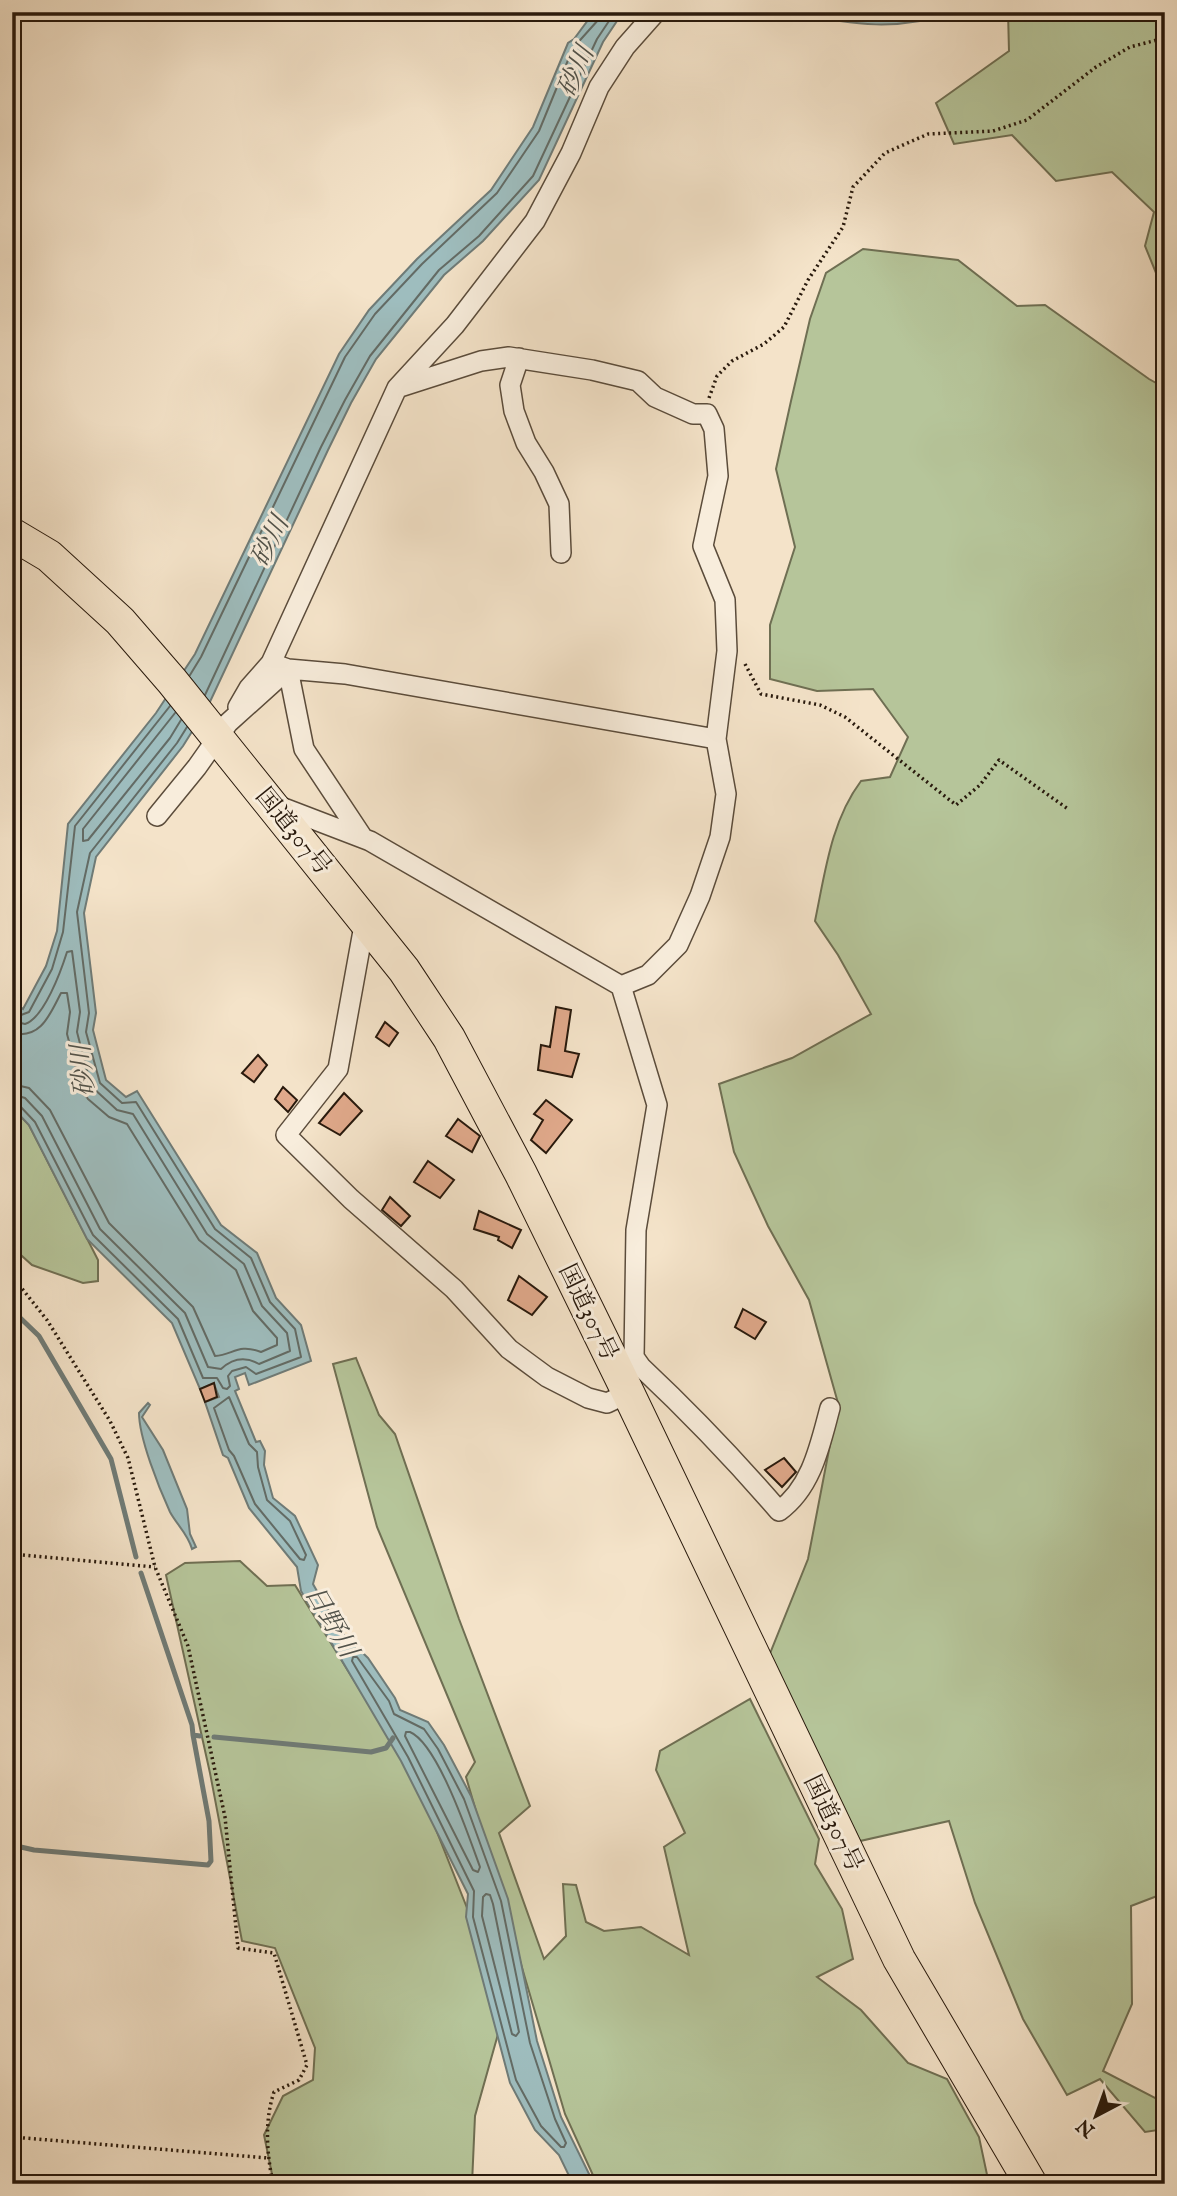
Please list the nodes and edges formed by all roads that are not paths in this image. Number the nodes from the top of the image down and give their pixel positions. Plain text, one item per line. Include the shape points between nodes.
1 (656, 12) edge
2 (519, 358) junction
3 (397, 388) junction
4 (12, 534) edge
5 (561, 553) dead end
6 (279, 666) junction
7 (217, 728) junction
8 (716, 739) junction
9 (271, 803) junction
10 (156, 816) dead end
11 (363, 838) junction
12 (365, 920) junction
13 (621, 986) junction
14 (627, 1373) junction
15 (831, 1408) dead end
16 (1031, 2184) edge

1 - 3 street via 625,47 599,87 535,221 455,325
2 - 3 street via 481,361
2 - 5 street via 510,385 514,411 559,504
2 - 8 street via 638,381 655,397 693,414 706,414 714,429 718,476 703,546 725,600 727,651
3 - 6 street
4 - 7 highway, 国道307号 via 49,556 120,621
6 - 7 street
6 - 8 street
6 - 11 street via 304,749
7 - 9 highway, 国道307号
7 - 10 street via 197,767
8 - 13 street via 726,794 720,837 700,896 678,945 648,975
9 - 11 street
9 - 12 highway, 国道307号
11 - 13 street
12 - 14 highway, 国道307号 via 449,1038
12 - 14 street via 338,1069 286,1135 454,1289 509,1349 547,1377 607,1403
13 - 14 street via 657,1105 636,1230
14 - 15 street via 641,1367 692,1415 779,1511 814,1468
14 - 16 highway, 国道307号 via 899,1959

